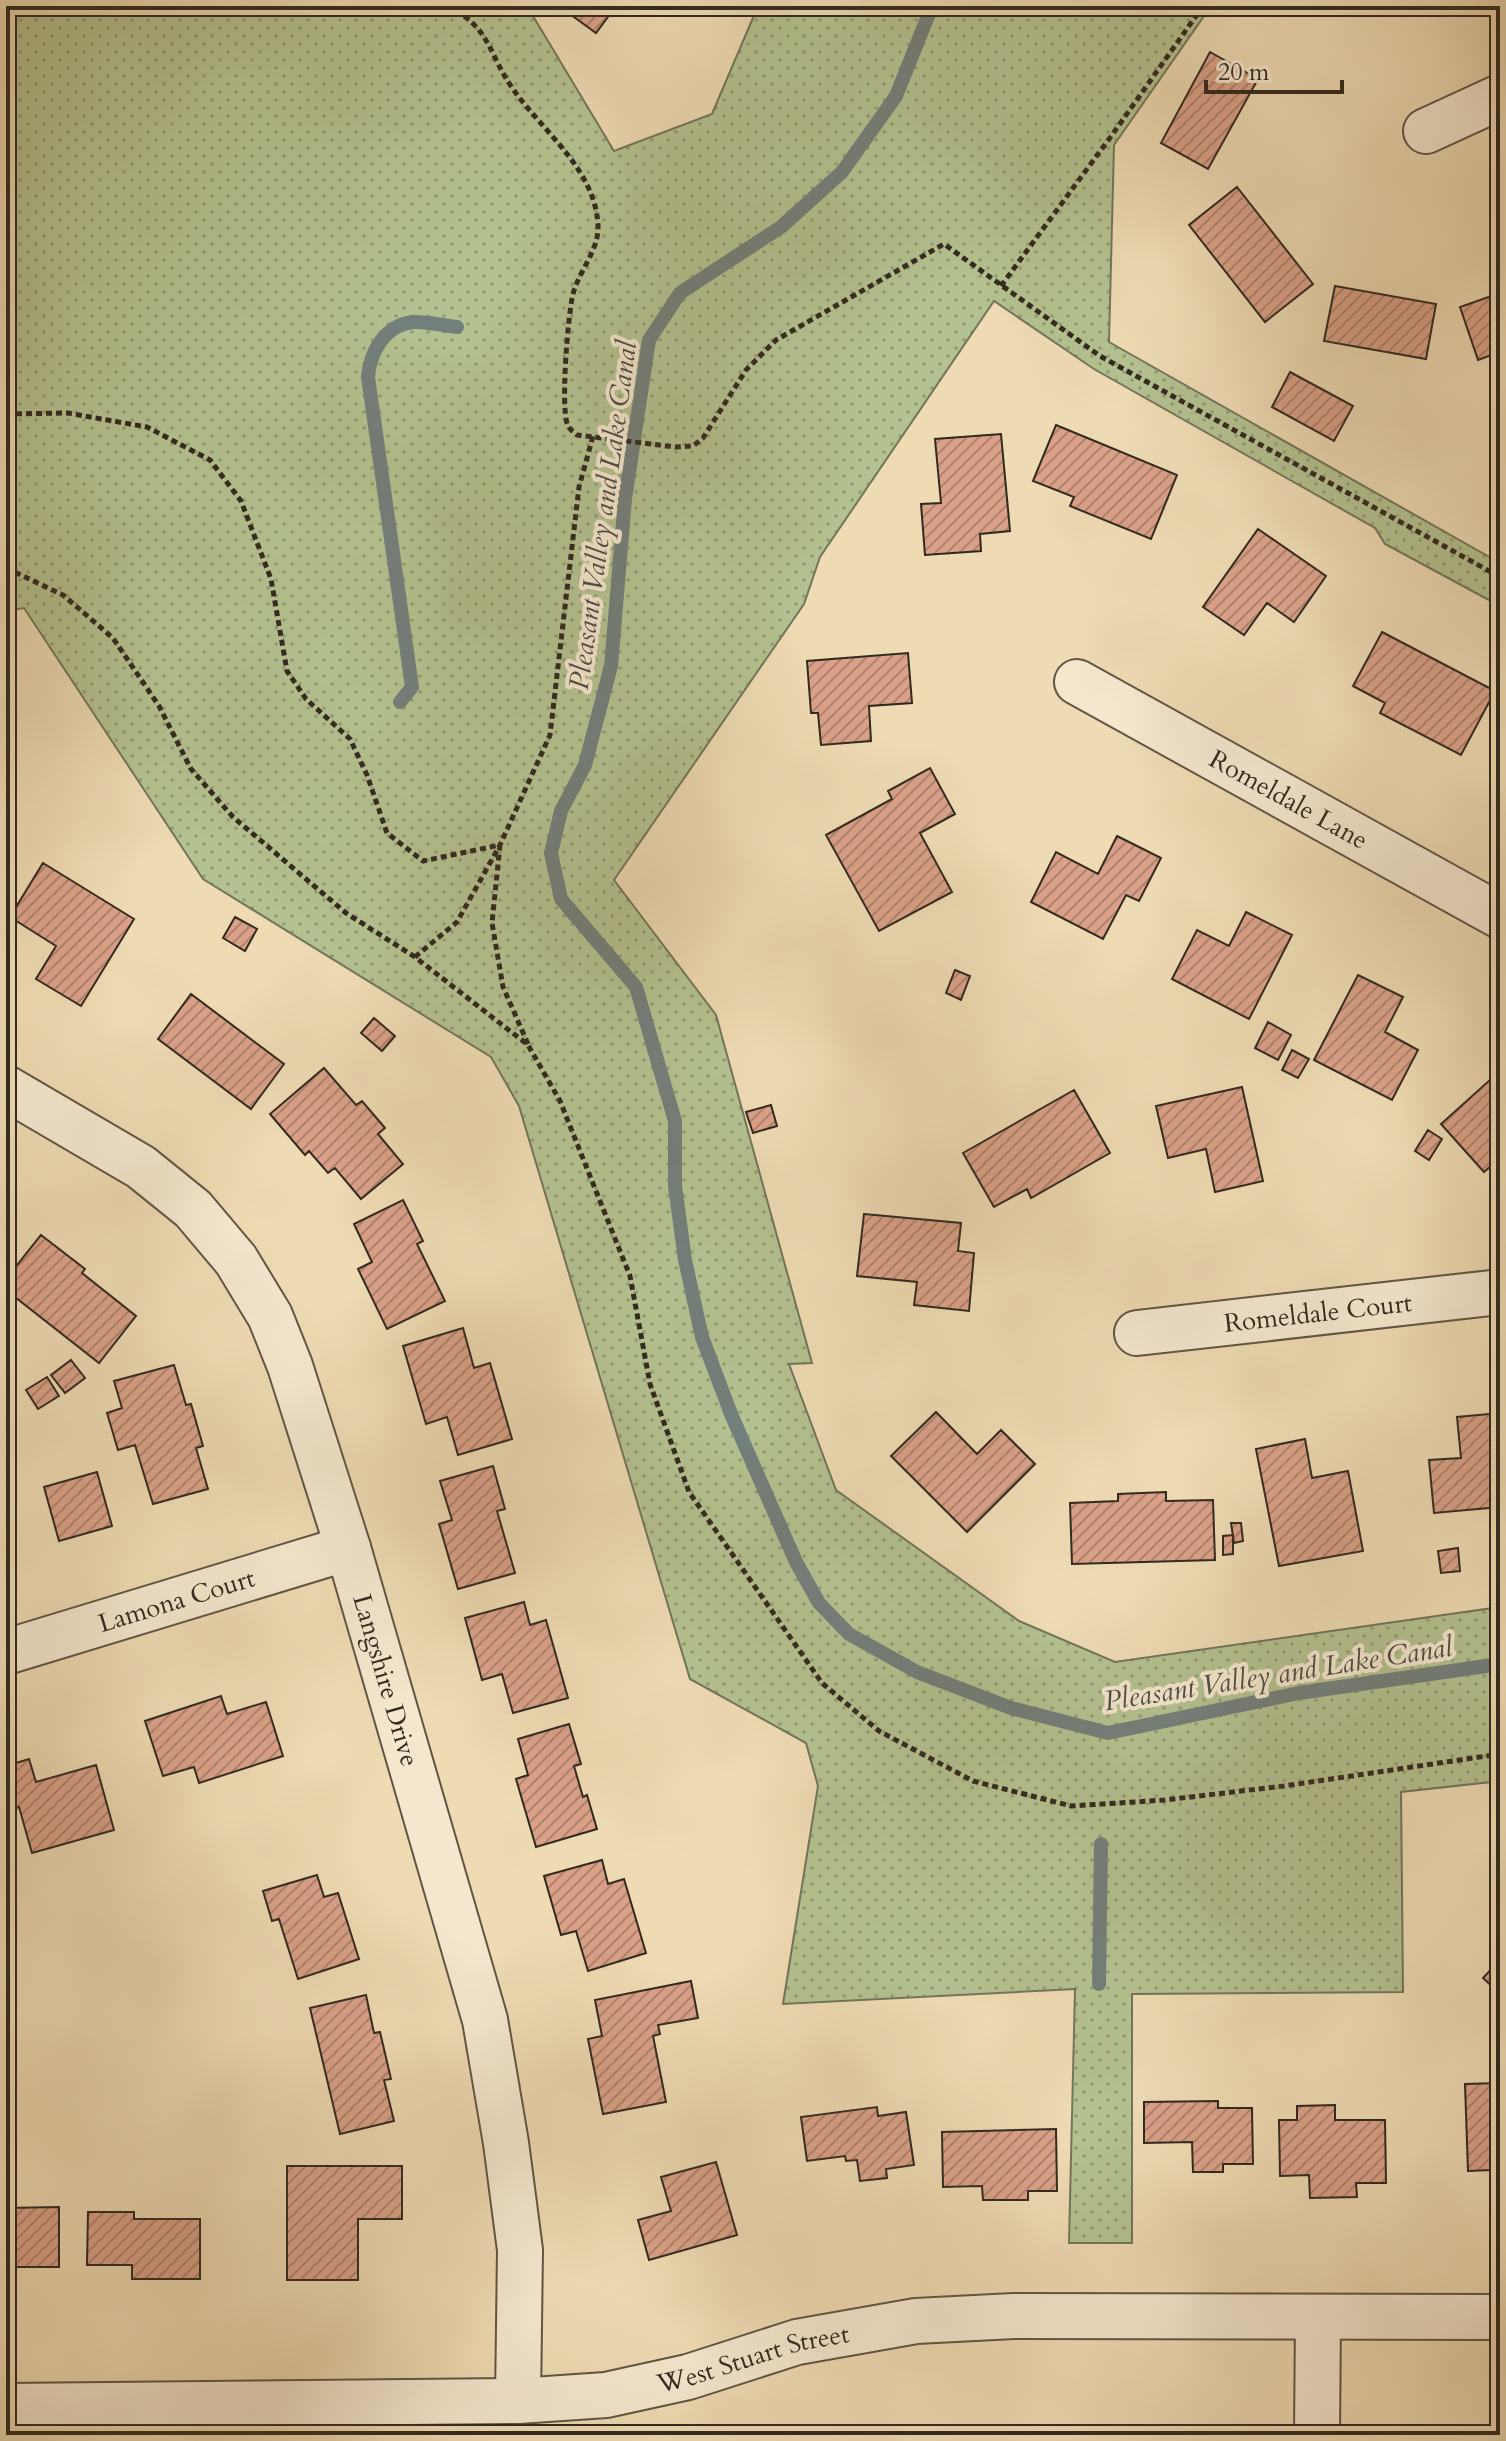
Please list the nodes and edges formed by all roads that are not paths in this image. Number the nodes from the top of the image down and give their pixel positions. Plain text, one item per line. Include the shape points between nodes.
1 (1500, 97) edge
2 (1426, 131) dead end
3 (1077, 682) dead end
4 (1500, 916) edge
5 (6, 1088) edge
6 (1500, 1292) edge
7 (1137, 1333) dead end
8 (348, 1548) junction
9 (6, 1652) edge
10 (1318, 2317) junction
11 (1500, 2317) edge
12 (518, 2401) junction
13 (6, 2406) edge
14 (1317, 2435) edge

1 - 2 street
3 - 4 street, Romeldale Lane
5 - 8 street, Langshire Drive via 141,1167 193,1209 236,1260 270,1316 290,1366
6 - 7 street, Romeldale Court
8 - 9 street, Lamona Court
8 - 12 street, Langshire Drive via 485,2020 520,2250
10 - 11 street, West Stuart Street
10 - 12 street, West Stuart Street via 1014,2316 916,2321 797,2342 688,2377 606,2395
10 - 14 street
12 - 13 street, West Stuart Street

